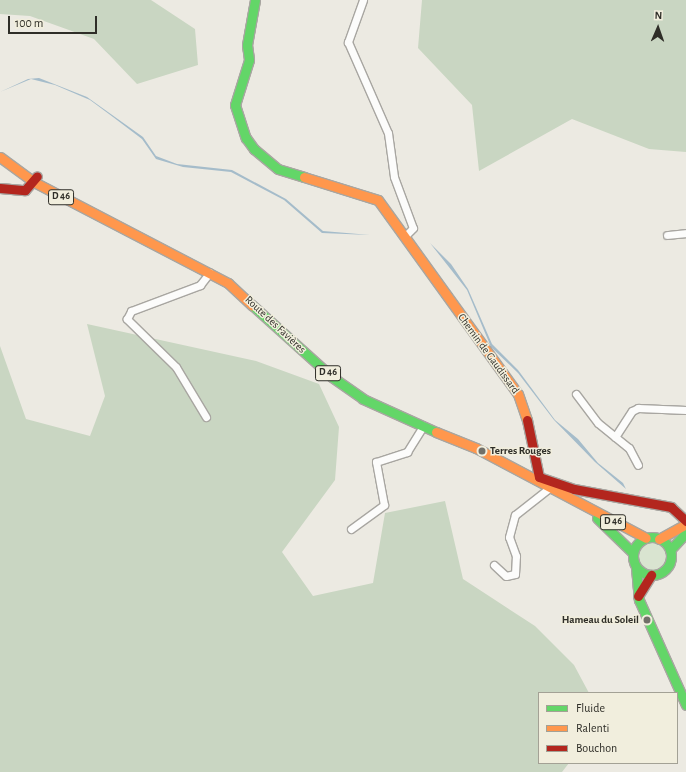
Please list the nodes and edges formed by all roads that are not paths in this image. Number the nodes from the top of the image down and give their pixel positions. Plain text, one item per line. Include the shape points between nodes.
1 (255, 0) edge
2 (363, 0) edge
3 (0, 149) edge
4 (0, 157) edge
5 (36, 179) junction
6 (0, 188) edge
7 (686, 233) edge
8 (667, 235) dead end
9 (405, 236) junction
10 (210, 272) junction
11 (576, 394) dead end
12 (686, 410) edge
13 (206, 417) dead end
14 (423, 426) junction
15 (615, 437) junction
16 (638, 465) dead end
17 (548, 489) junction
18 (663, 505) junction
19 (580, 506) junction
20 (686, 521) edge
21 (686, 524) edge
22 (351, 529) dead end
23 (682, 532) edge
24 (646, 538) junction
25 (659, 539) junction
26 (670, 550) junction
27 (633, 554) junction
28 (494, 565) dead end
29 (636, 567) junction
30 (651, 575) junction
31 (638, 596) junction
32 (686, 705) edge

1 - 9 main road via 247,45 249,60 235,105 246,138 278,170 338,190 374,197
2 - 9 street via 348,42 388,133 394,177 413,228
3 - 5 main road, D 46
4 - 5 main road, Route des Favières / D 46
5 - 6 main road via 22,190
5 - 10 main road, Route des Favières / D 46
7 - 8 street
9 - 18 main road, Chemin de Gaudissard via 518,394 534,442 539,477 574,489
10 - 13 street via 200,285 131,311 127,319 176,367
10 - 14 main road, Route des Favières / D 46 via 236,290 343,385 385,411
11 - 15 street via 598,423
12 - 15 street via 638,408 632,411
14 - 17 main road, Route des Favières / D 46 via 476,448
14 - 22 street via 417,441 407,452 376,462 384,505
15 - 16 street via 629,448
17 - 19 main road, D 46
17 - 28 street via 516,515 509,537 517,559 515,574 508,577
18 - 20 main road via 679,511
18 - 23 street via 676,516
19 - 24 main road, D 46
19 - 27 main road, D 46
21 - 23 main road
23 - 25 main road
23 - 26 main road
24 - 25 main road
24 - 27 main road via 637,544
25 - 26 main road
26 - 30 main road via 666,570
27 - 29 main road
29 - 30 main road
29 - 31 main road
30 - 31 main road
31 - 32 main road

